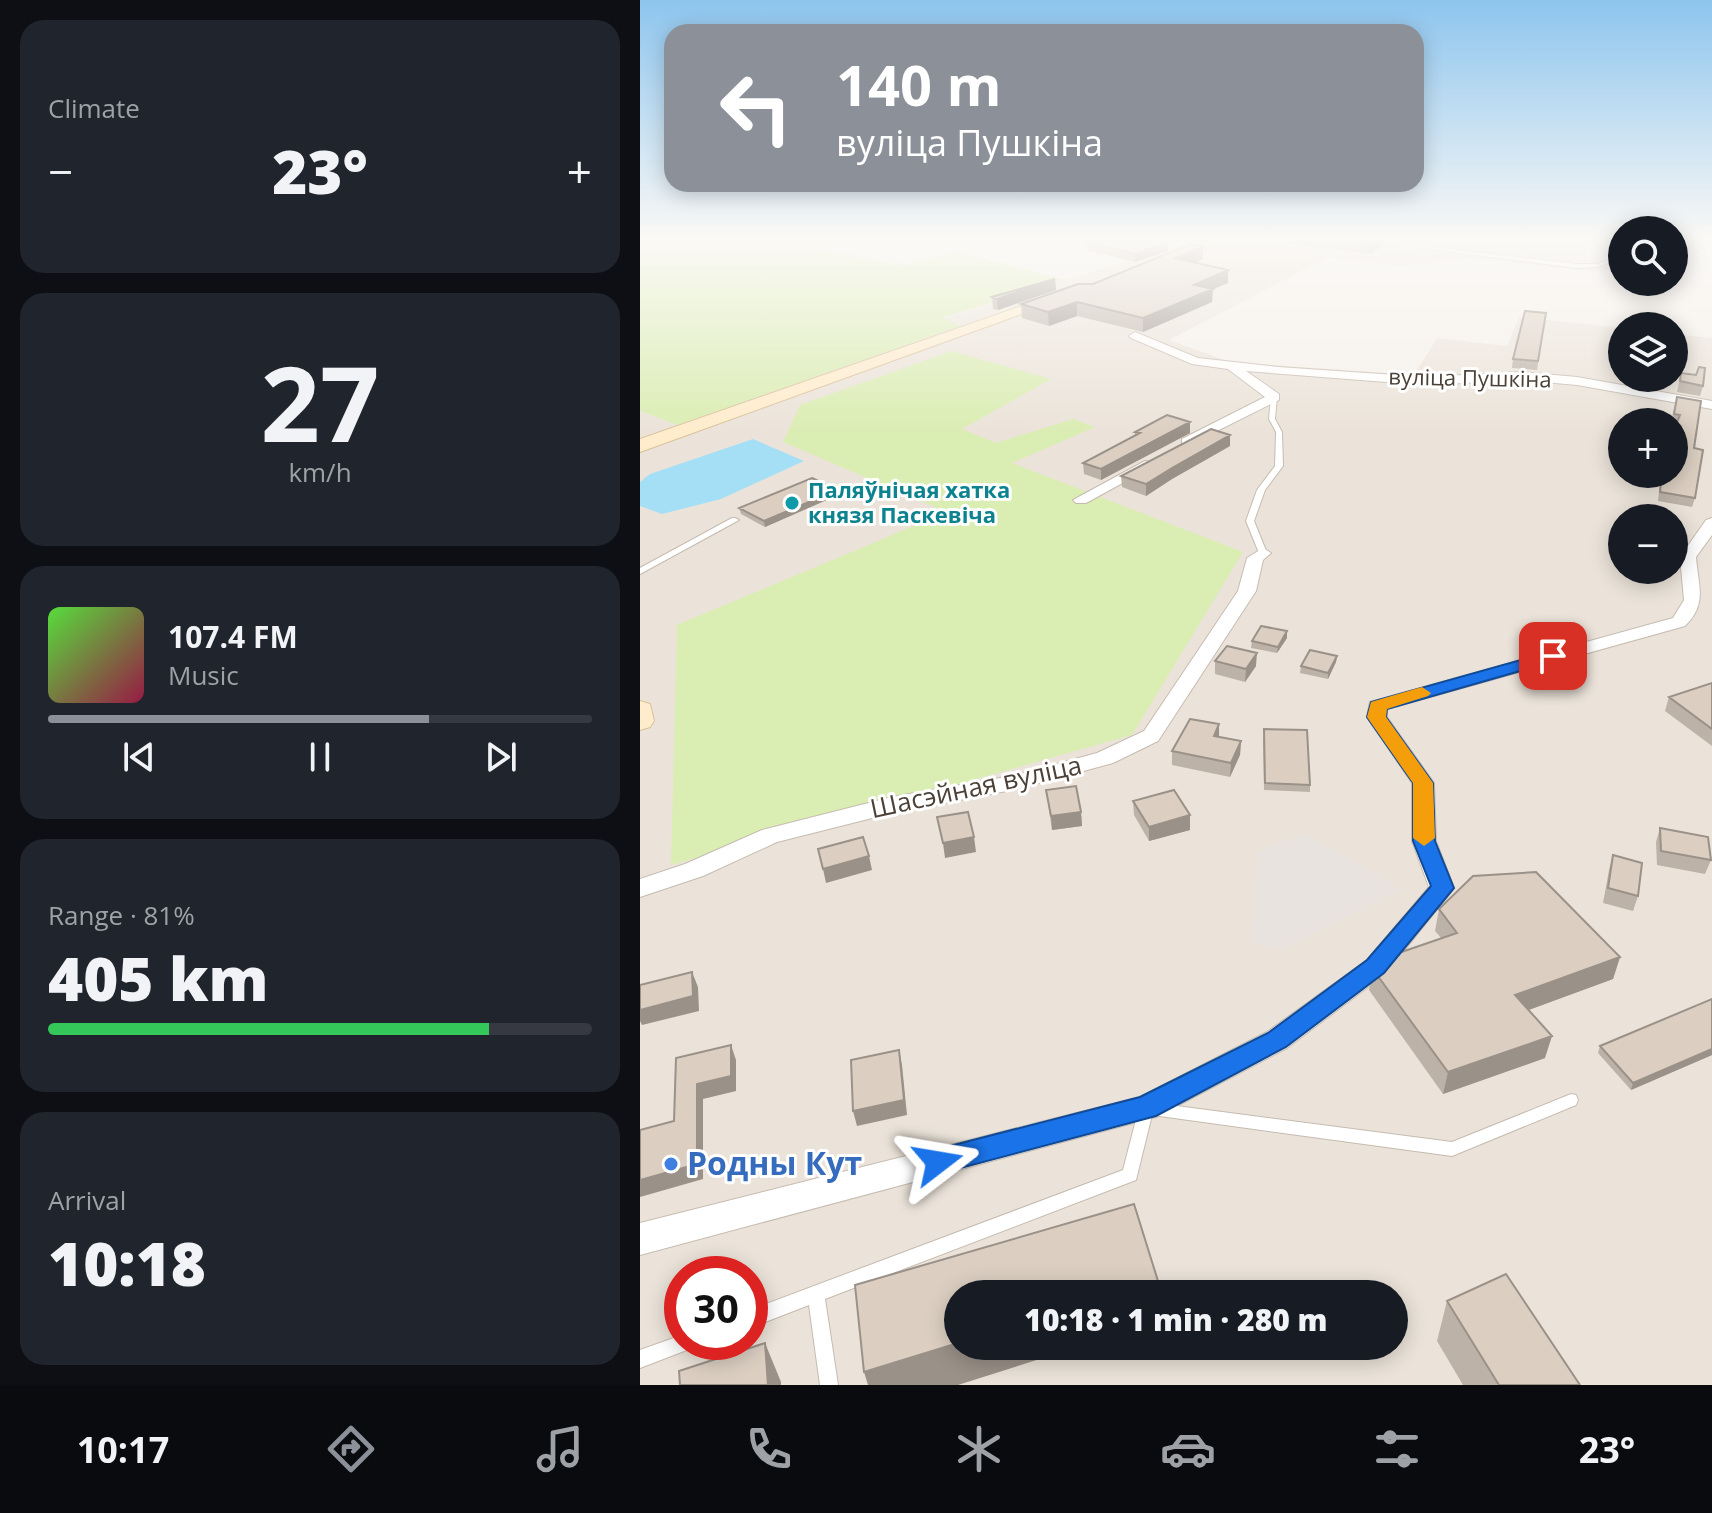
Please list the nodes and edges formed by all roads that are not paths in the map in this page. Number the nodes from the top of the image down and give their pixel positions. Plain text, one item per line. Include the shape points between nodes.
1 (1034, 306) edge
2 (1135, 336) dead end
3 (1227, 365) junction
4 (1274, 397) junction
5 (1712, 405) edge
6 (640, 446) edge
7 (1178, 447) edge
8 (1164, 455) edge
9 (1081, 500) dead end
10 (735, 520) dead end
11 (1712, 523) edge
12 (1263, 553) joint
13 (640, 571) edge
14 (640, 710) edge
15 (640, 721) edge
16 (640, 888) edge
17 (1571, 1100) dead end
18 (1146, 1108) junction
19 (640, 1239) edge
20 (816, 1295) junction
21 (768, 1312) edge
22 (664, 1350) edge
23 (640, 1359) edge
24 (829, 1385) edge

1 - 6 main road
2 - 3 street, вуліца Пушкіна via 1196,361
3 - 4 street
3 - 5 street, вуліца Пушкіна via 1425,381 1522,376
4 - 7 street
4 - 12 lane via 1279,466 1261,490 1250,521
8 - 9 street
10 - 13 lane
11 - 18 street via 1688,557 1693,602 1679,622 1377,706 1377,717 1423,783 1424,841 1442,888 1376,967 1277,1040
12 - 16 street, Шасэйная вуліца via 1255,558 1247,591 1151,736 1105,758 1017,782 892,805 770,836
14 - 15 main road
17 - 18 lane via 1452,1149
18 - 19 street
18 - 20 lane via 1130,1175
20 - 21 lane
20 - 24 lane
22 - 23 lane

